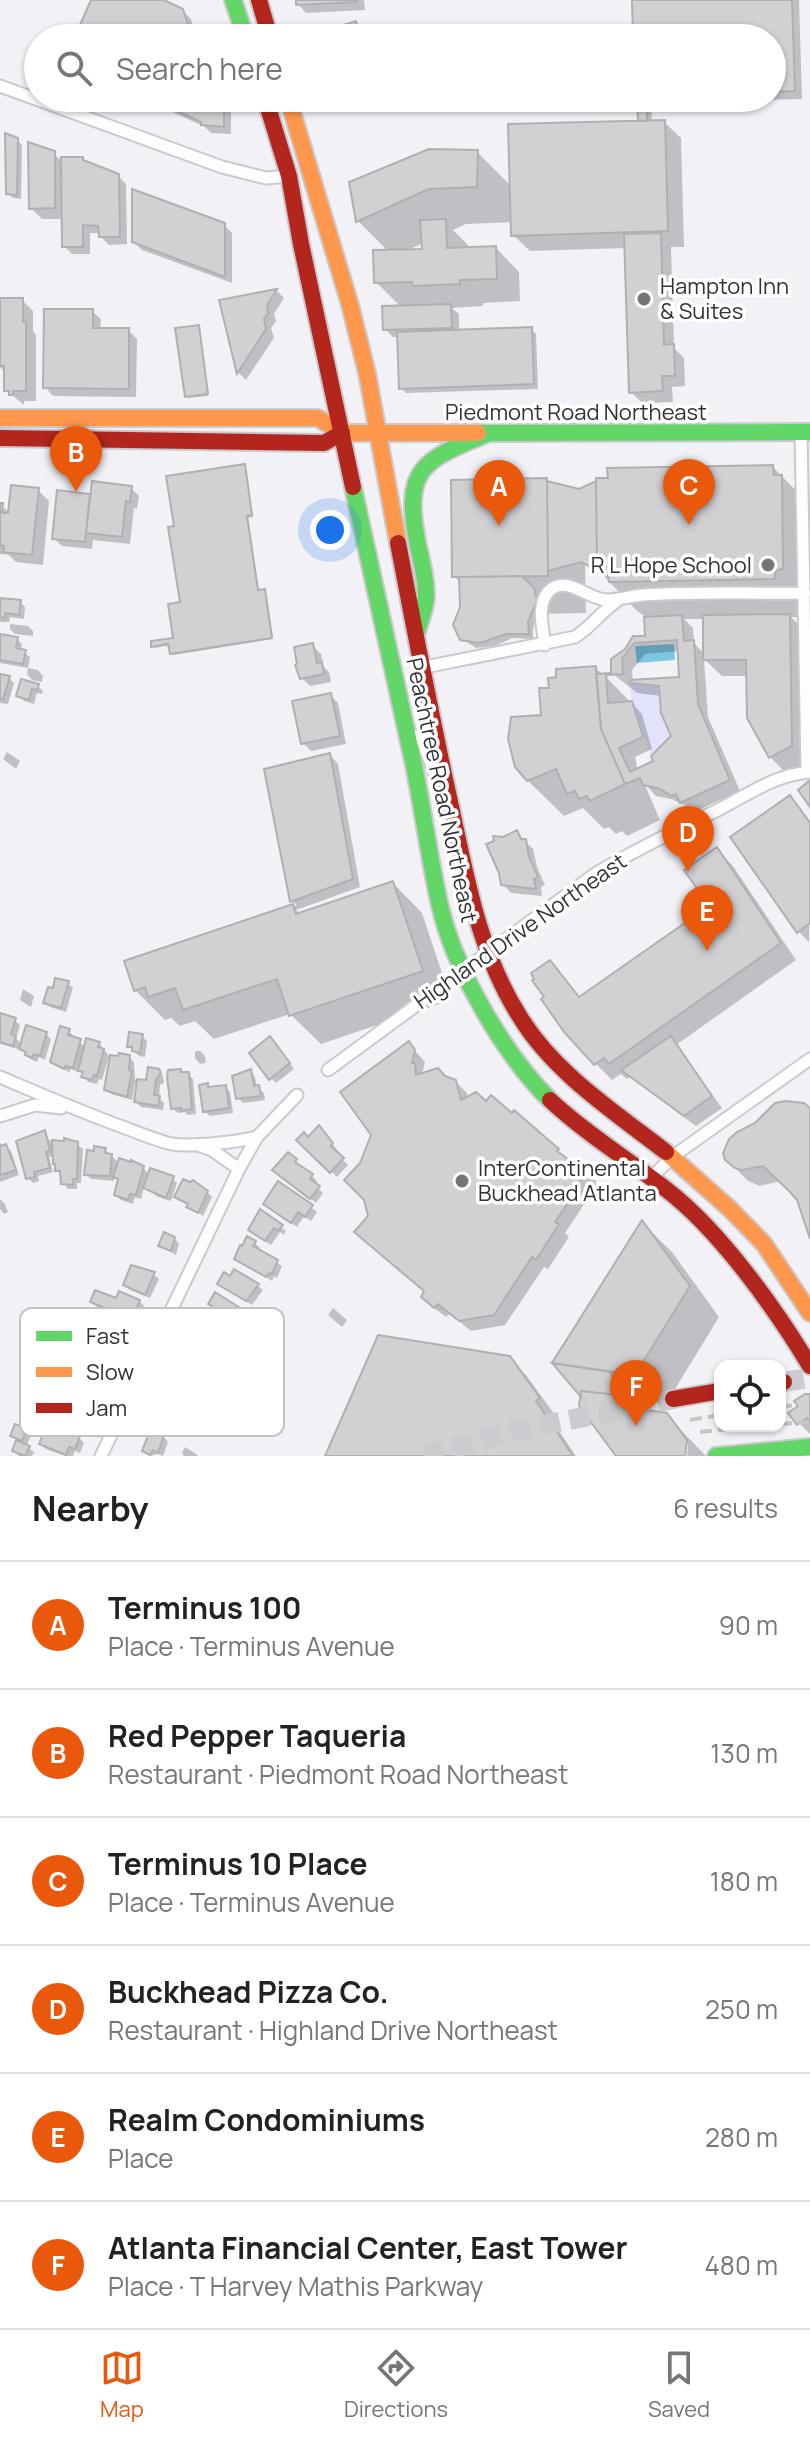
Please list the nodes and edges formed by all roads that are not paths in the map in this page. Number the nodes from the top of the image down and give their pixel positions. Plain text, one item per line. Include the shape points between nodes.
1 (233, 0) edge
2 (259, 0) edge
3 (241, 24) edge
4 (266, 24) edge
5 (0, 86) edge
6 (24, 95) edge
7 (71, 112) edge
8 (269, 112) edge
9 (292, 112) edge
10 (289, 176) junction
11 (0, 418) edge
12 (806, 432) edge
13 (342, 433) junction
14 (378, 433) junction
15 (489, 433) junction
16 (0, 438) edge
17 (805, 593) junction
18 (621, 598) junction
19 (415, 639) junction
20 (545, 645) junction
21 (420, 668) junction
22 (407, 738) junction
23 (808, 772) edge
24 (454, 829) junction
25 (488, 953) junction
26 (465, 971) junction
27 (810, 1059) edge
28 (328, 1070) dead end
29 (0, 1077) edge
30 (297, 1095) dead end
31 (89, 1114) junction
32 (0, 1116) edge
33 (257, 1137) junction
34 (197, 1145) junction
35 (672, 1157) junction
36 (239, 1169) junction
37 (651, 1178) junction
38 (172, 1308) edge
39 (810, 1313) edge
40 (810, 1366) edge
41 (714, 1392) edge
42 (673, 1399) tunnel mouth
43 (111, 1436) edge
44 (810, 1447) edge
45 (101, 1456) edge
46 (716, 1456) edge

1 - 3 main road
2 - 4 main road
5 - 6 street
7 - 10 street via 222,167 266,178
8 - 10 main road, Peachtree Road Northeast
9 - 14 main road, Peachtree Road Northeast via 350,305
10 - 13 main road, Peachtree Road Northeast
11 - 13 main road, Piedmont Road Northeast via 318,418
12 - 15 main road, Piedmont Road Northeast
12 - 17 street
13 - 14 main road, Piedmont Road Northeast
13 - 16 main road, Piedmont Road Northeast via 324,443
13 - 22 main road, Peachtree Road Northeast
14 - 15 main road, Piedmont Road Northeast
14 - 19 main road, Peachtree Road Northeast
15 - 19 main road via 429,462 416,478 410,509 426,598
17 - 18 street
17 - 23 street
18 - 20 street via 590,628
18 - 20 street via 596,599 565,586 548,592 541,613
19 - 21 main road, Peachtree Road Northeast
20 - 21 street
21 - 24 main road, Peachtree Road Northeast
22 - 24 street via 417,736 423,742
22 - 26 main road, Peachtree Road Northeast via 440,908
23 - 25 street, Highland Drive Northeast via 762,785 640,847
24 - 25 main road, Peachtree Road Northeast
25 - 26 street, Highland Drive Northeast
25 - 35 main road, Peachtree Road Northeast via 520,1018 567,1074
26 - 28 street, Highland Drive Northeast
26 - 37 main road, Peachtree Road Northeast via 489,1021 529,1079 575,1123
27 - 35 street
29 - 31 street
30 - 33 street
31 - 32 street via 35,1105
31 - 34 street via 161,1140
33 - 34 street
33 - 36 street
34 - 36 street
35 - 37 street
35 - 39 main road, Peachtree Road Northeast via 764,1244
36 - 38 street
37 - 40 main road, Peachtree Road Northeast via 718,1238
41 - 42 main road
43 - 45 street
44 - 46 main road

